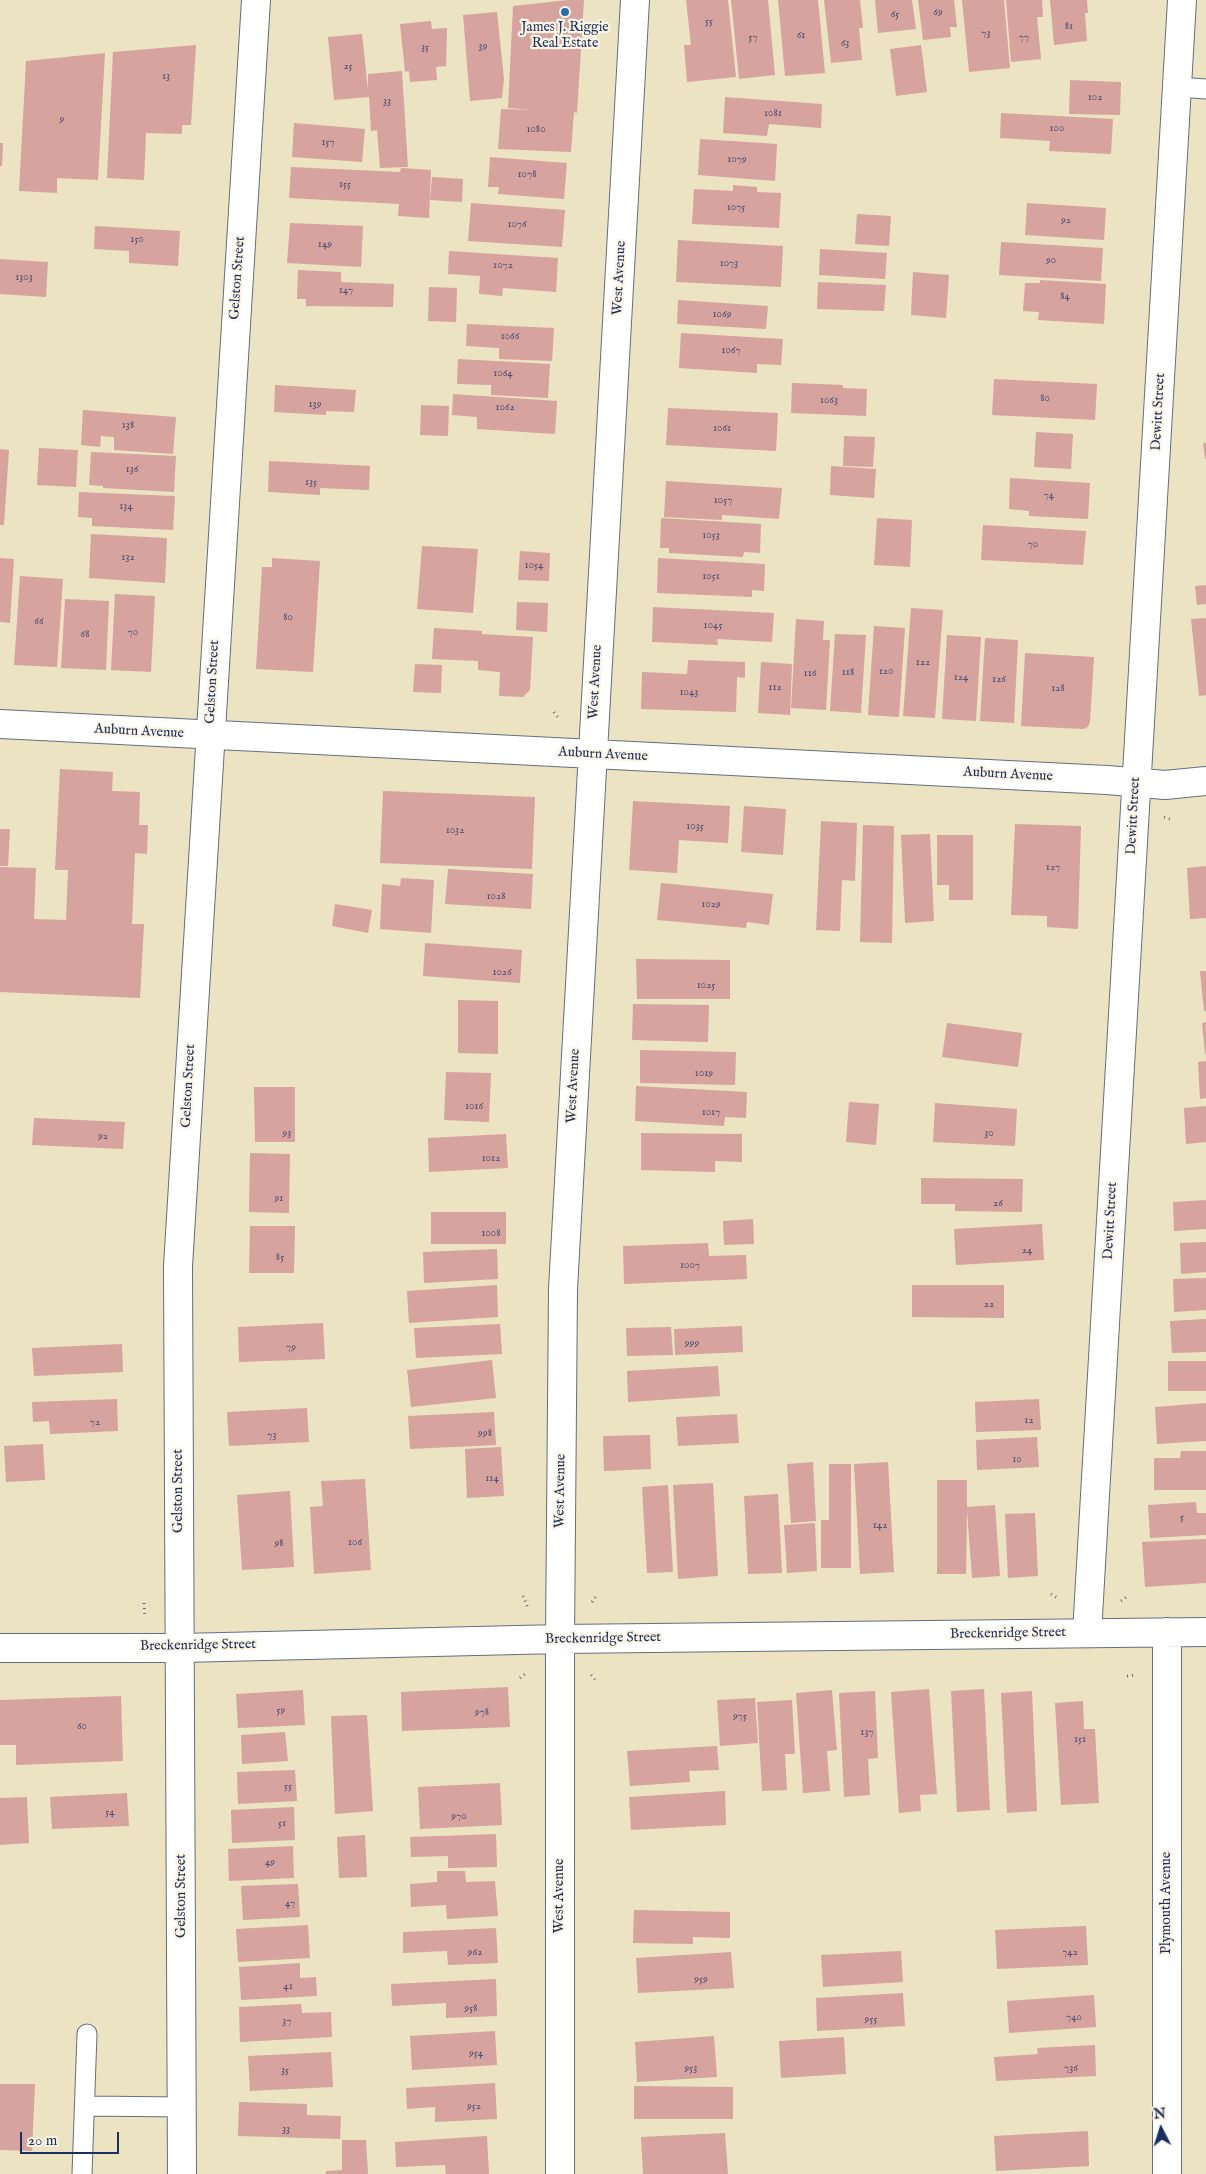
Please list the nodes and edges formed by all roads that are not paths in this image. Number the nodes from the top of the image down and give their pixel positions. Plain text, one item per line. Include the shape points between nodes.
1 (256, 0) edge
2 (635, 0) edge
3 (1182, 0) edge
4 (1178, 87) junction
5 (1206, 89) edge
6 (0, 724) edge
7 (210, 735) junction
8 (592, 754) junction
9 (1206, 781) edge
10 (1136, 783) junction
11 (1166, 1632) junction
12 (1206, 1632) edge
13 (1087, 1633) junction
14 (560, 1639) junction
15 (0, 1648) edge
16 (181, 1648) junction
17 (87, 2034) dead end
18 (86, 2106) junction
19 (183, 2107) junction
20 (82, 2174) edge
21 (182, 2174) edge
22 (560, 2174) edge
23 (1167, 2174) edge

1 - 7 street, Gelston Street
2 - 8 street, West Avenue
3 - 4 street, Dewitt Street
4 - 5 lane
4 - 10 street, Dewitt Street
6 - 7 street, Auburn Avenue
7 - 8 street, Auburn Avenue
7 - 16 street, Gelston Street via 178,1266
8 - 10 street, Auburn Avenue
8 - 14 street, West Avenue via 563,1289
9 - 10 street, Auburn Avenue via 1165,785
10 - 13 street, Dewitt Street
11 - 12 street, Breckenridge Street
11 - 13 street, Breckenridge Street
11 - 23 street, Plymouth Avenue
13 - 14 street, Breckenridge Street
14 - 16 street, Breckenridge Street
14 - 22 street, West Avenue
15 - 16 street, Breckenridge Street
16 - 19 street, Gelston Street
17 - 18 lane
18 - 19 lane
18 - 20 lane
19 - 21 street, Gelston Street

